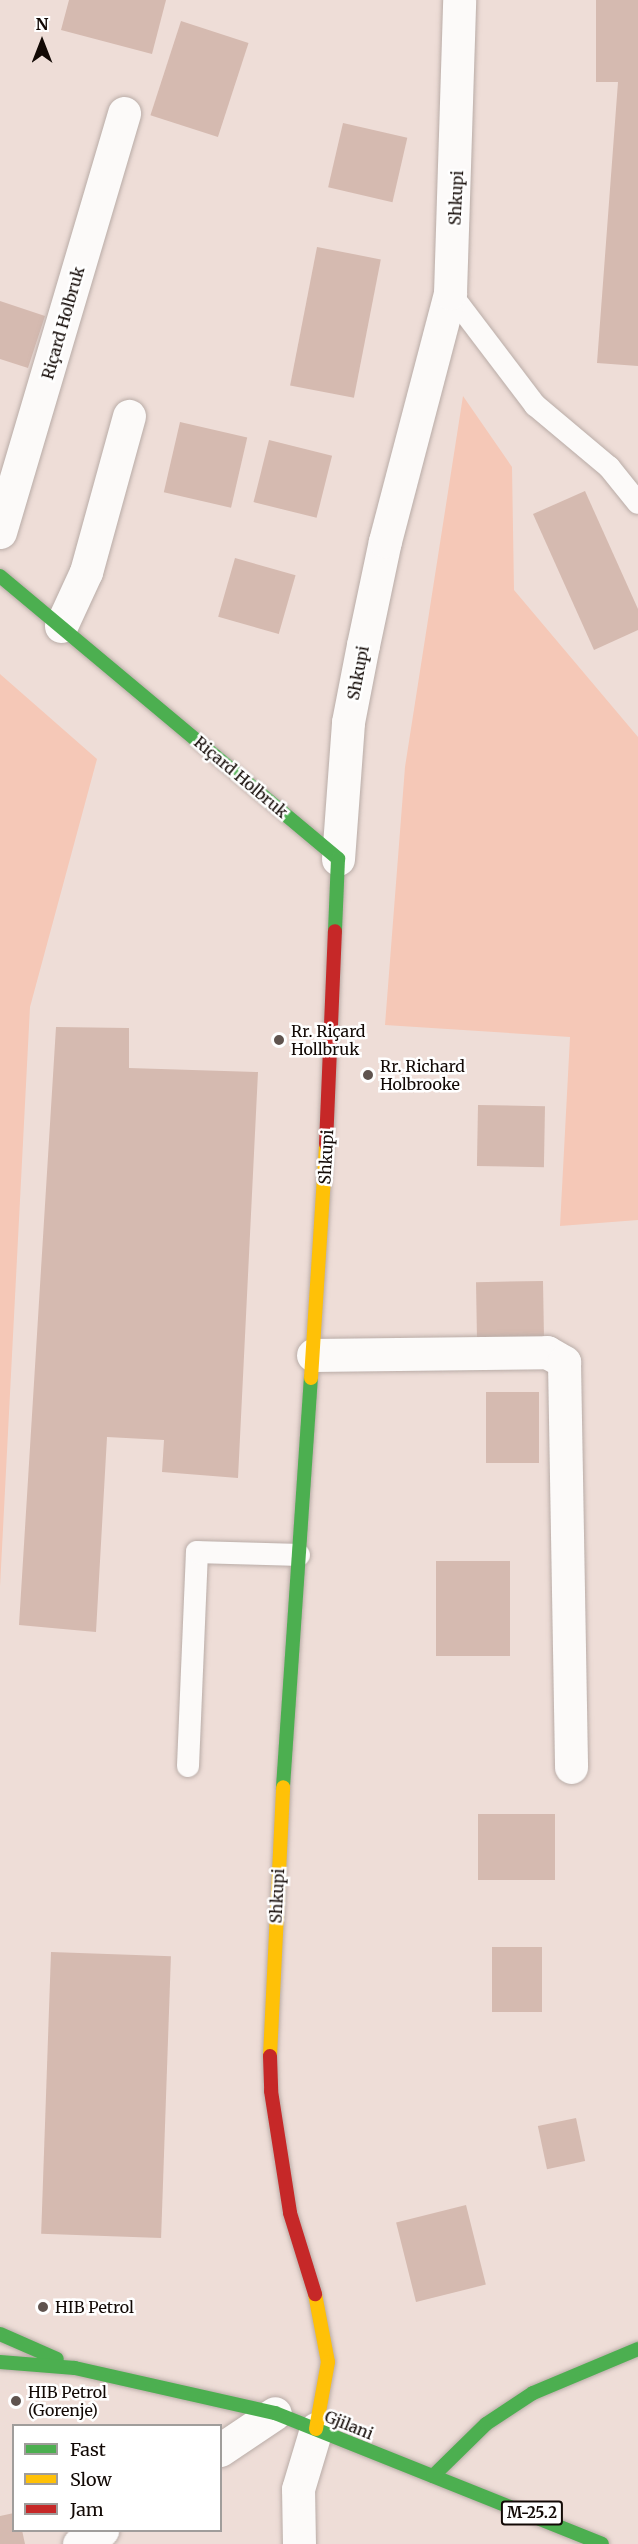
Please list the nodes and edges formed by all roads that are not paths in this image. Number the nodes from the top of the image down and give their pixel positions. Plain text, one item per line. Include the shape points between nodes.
1 (459, 0) edge
2 (124, 113) dead end
3 (450, 293) junction
4 (129, 416) dead end
5 (638, 503) edge
6 (0, 532) edge
7 (0, 576) edge
8 (61, 626) junction
9 (338, 859) junction
10 (314, 1355) junction
11 (298, 1555) junction
12 (188, 1766) dead end
13 (571, 1767) dead end
14 (0, 2334) edge
15 (638, 2349) edge
16 (0, 2362) edge
17 (75, 2368) junction
18 (275, 2413) junction
19 (316, 2429) junction
20 (222, 2449) edge
21 (434, 2476) junction
22 (99, 2532) edge
23 (79, 2544) edge
24 (299, 2544) edge
25 (602, 2544) edge

1 - 3 street, Shkupi
2 - 6 street, Riçard Holbruk
3 - 5 lane via 535,405 609,467
3 - 9 street, Shkupi via 385,542 348,722
4 - 8 street via 86,572
7 - 8 street, Riçard Holbruk
8 - 9 street, Riçard Holbruk
9 - 10 street, Shkupi
10 - 11 street, Shkupi
10 - 13 street via 547,1352 564,1362
11 - 12 lane via 196,1552
11 - 19 street, Shkupi via 271,2017 271,2091 290,2213 323,2318 328,2362
14 - 17 street, Gjilani
15 - 21 street via 533,2393 486,2424
16 - 17 street, Gjilani
17 - 18 street, Gjilani
18 - 19 street, Gjilani
18 - 20 street
19 - 21 street, Gjilani
19 - 24 street via 298,2489
21 - 25 street, Gjilani / M-25.2
22 - 23 street

